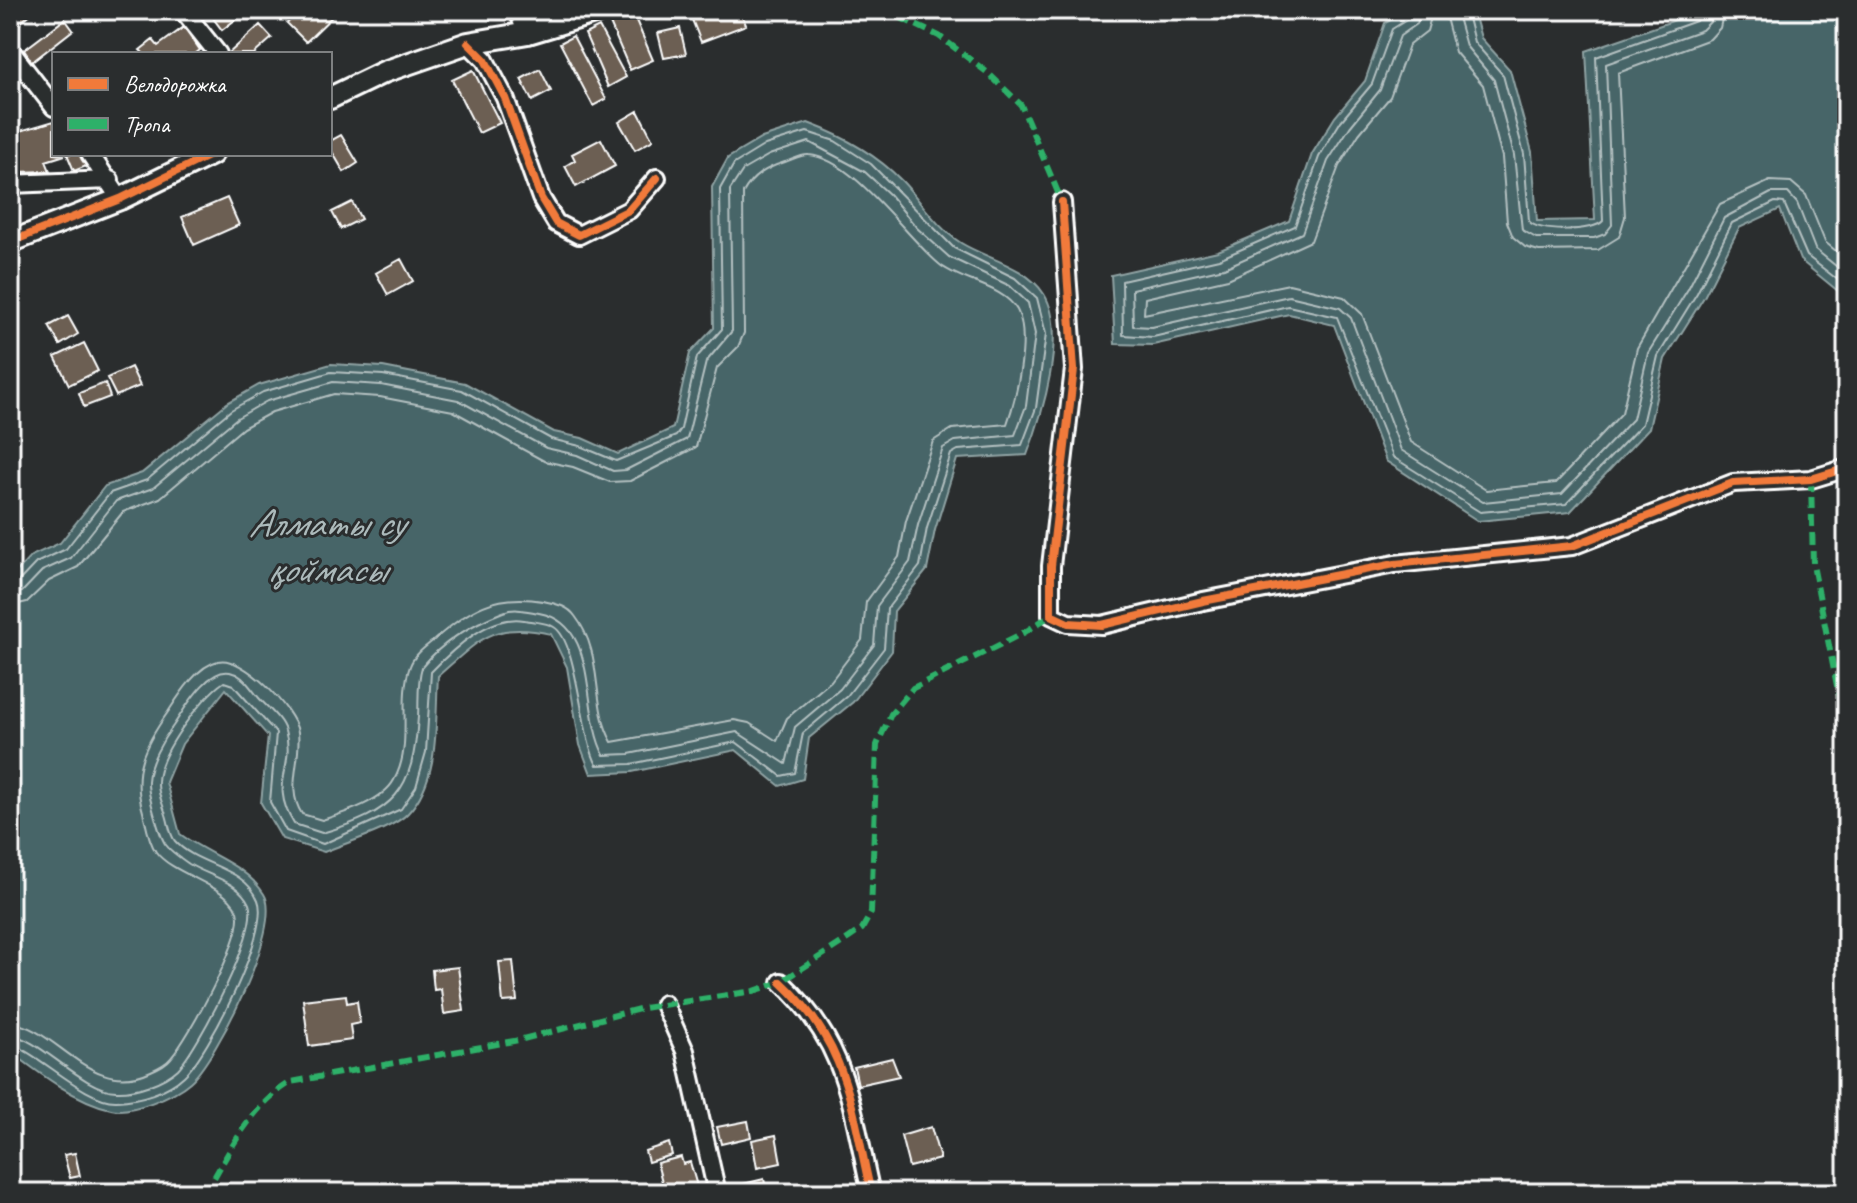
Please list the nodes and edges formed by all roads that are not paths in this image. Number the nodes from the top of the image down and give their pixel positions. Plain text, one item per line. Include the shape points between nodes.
1 (183, 10) edge
2 (520, 10) edge
3 (604, 10) edge
4 (528, 33) junction
5 (468, 43) junction
6 (10, 50) edge
7 (216, 52) edge
8 (332, 97) edge
9 (52, 104) edge
10 (92, 156) edge
11 (208, 156) edge
12 (657, 178) dead end
13 (110, 180) junction
14 (10, 184) edge
15 (120, 199) junction
16 (1062, 202) dead end
17 (10, 242) edge
18 (1847, 468) edge
19 (781, 982) dead end
20 (664, 1004) dead end
21 (717, 1193) edge
22 (871, 1193) edge

1 - 7 street
2 - 4 street
3 - 4 street
4 - 5 street
5 - 8 street via 384,72
5 - 12 street via 485,60 505,98 541,198 556,223 579,235 629,210
6 - 9 street
10 - 13 street
11 - 15 street
13 - 14 street
13 - 15 street
15 - 17 street
16 - 18 street via 1074,369 1051,566 1051,615 1068,623 1102,625 1395,564 1572,546 1733,483 1811,479
19 - 22 street via 802,1001 834,1048
20 - 21 street via 685,1051

